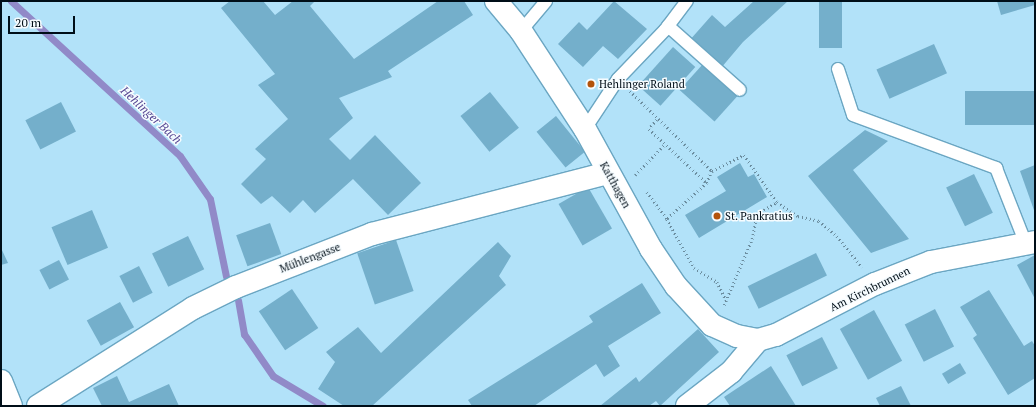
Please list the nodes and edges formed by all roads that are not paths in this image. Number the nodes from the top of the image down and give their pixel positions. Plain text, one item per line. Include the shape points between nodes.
1 (496, 1) edge
2 (546, 1) edge
3 (687, 1) edge
4 (667, 28) junction
5 (521, 31) junction
6 (838, 69) dead end
7 (740, 90) dead end
8 (585, 129) junction
9 (608, 173) junction
10 (1031, 243) edge
11 (758, 340) junction
12 (1, 381) edge
13 (11, 406) edge
14 (38, 406) edge
15 (687, 406) edge

1 - 5 street, Katthagen
2 - 5 lane
3 - 4 lane
4 - 7 lane
4 - 8 lane via 618,79
5 - 8 street, Katthagen
6 - 10 lane via 853,116 996,168
8 - 9 street, Katthagen
9 - 11 street, Katthagen via 651,249 696,311 712,325 737,336
9 - 14 street, Mühlengasse via 372,234 236,287 193,308
10 - 11 street, Am Kirchbrunnen via 931,262 902,271 796,326
11 - 15 street via 731,372
12 - 13 street

